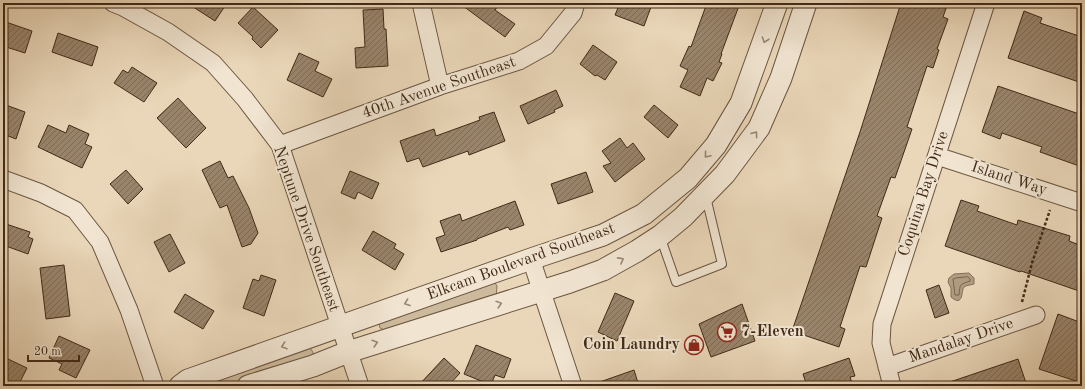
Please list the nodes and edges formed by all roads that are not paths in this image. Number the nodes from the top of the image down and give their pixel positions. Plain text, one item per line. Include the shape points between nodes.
1 (113, 3) edge
2 (421, 3) edge
3 (576, 3) edge
4 (777, 3) edge
5 (806, 3) edge
6 (986, 3) edge
7 (440, 86) junction
8 (280, 145) junction
9 (937, 156) junction
10 (688, 178) junction
11 (3, 179) edge
12 (705, 195) junction
13 (1082, 203) edge
14 (660, 236) junction
15 (531, 259) junction
16 (542, 291) junction
17 (1036, 315) dead end
18 (340, 327) junction
19 (348, 352) junction
20 (887, 368) junction
21 (155, 386) edge
22 (180, 386) edge
23 (248, 386) edge
24 (360, 386) edge
25 (573, 386) edge
26 (892, 386) edge

1 - 8 street, Neptune Drive Southeast via 168,32 213,63 245,99
2 - 7 street
3 - 7 street, 40th Avenue Southeast via 573,13 546,46 519,61
4 -> 10 street, Elkcam Boulevard Southeast via 741,103 716,145
12 -> 5 street, Elkcam Boulevard Southeast via 725,174 759,128 781,78
6 - 9 street, Coquina Bay Drive
7 - 8 street, 40th Avenue Southeast
8 - 18 street, Neptune Drive Southeast
9 - 13 street, Island Way
9 - 20 street, Coquina Bay Drive via 882,324 881,343
10 - 12 street
10 - 15 street, Elkcam Boulevard Southeast via 644,214 602,236
11 - 21 street via 75,210 100,242 129,310
12 - 14 street, Elkcam Boulevard Southeast
12 - 14 lane via 722,264 676,282
16 -> 14 street, Elkcam Boulevard Southeast via 602,270
15 - 16 street
15 -> 18 street, Elkcam Boulevard Southeast
19 -> 16 street, Elkcam Boulevard Southeast
16 - 25 street
17 - 20 street, Mandalay Drive
18 - 19 street, Neptune Drive Southeast
18 -> 22 street, Elkcam Boulevard Southeast via 188,380
19 - 23 street, Elkcam Boulevard Southeast
19 - 24 street, Neptune Drive Southeast
20 - 26 street, Coquina Bay Drive

